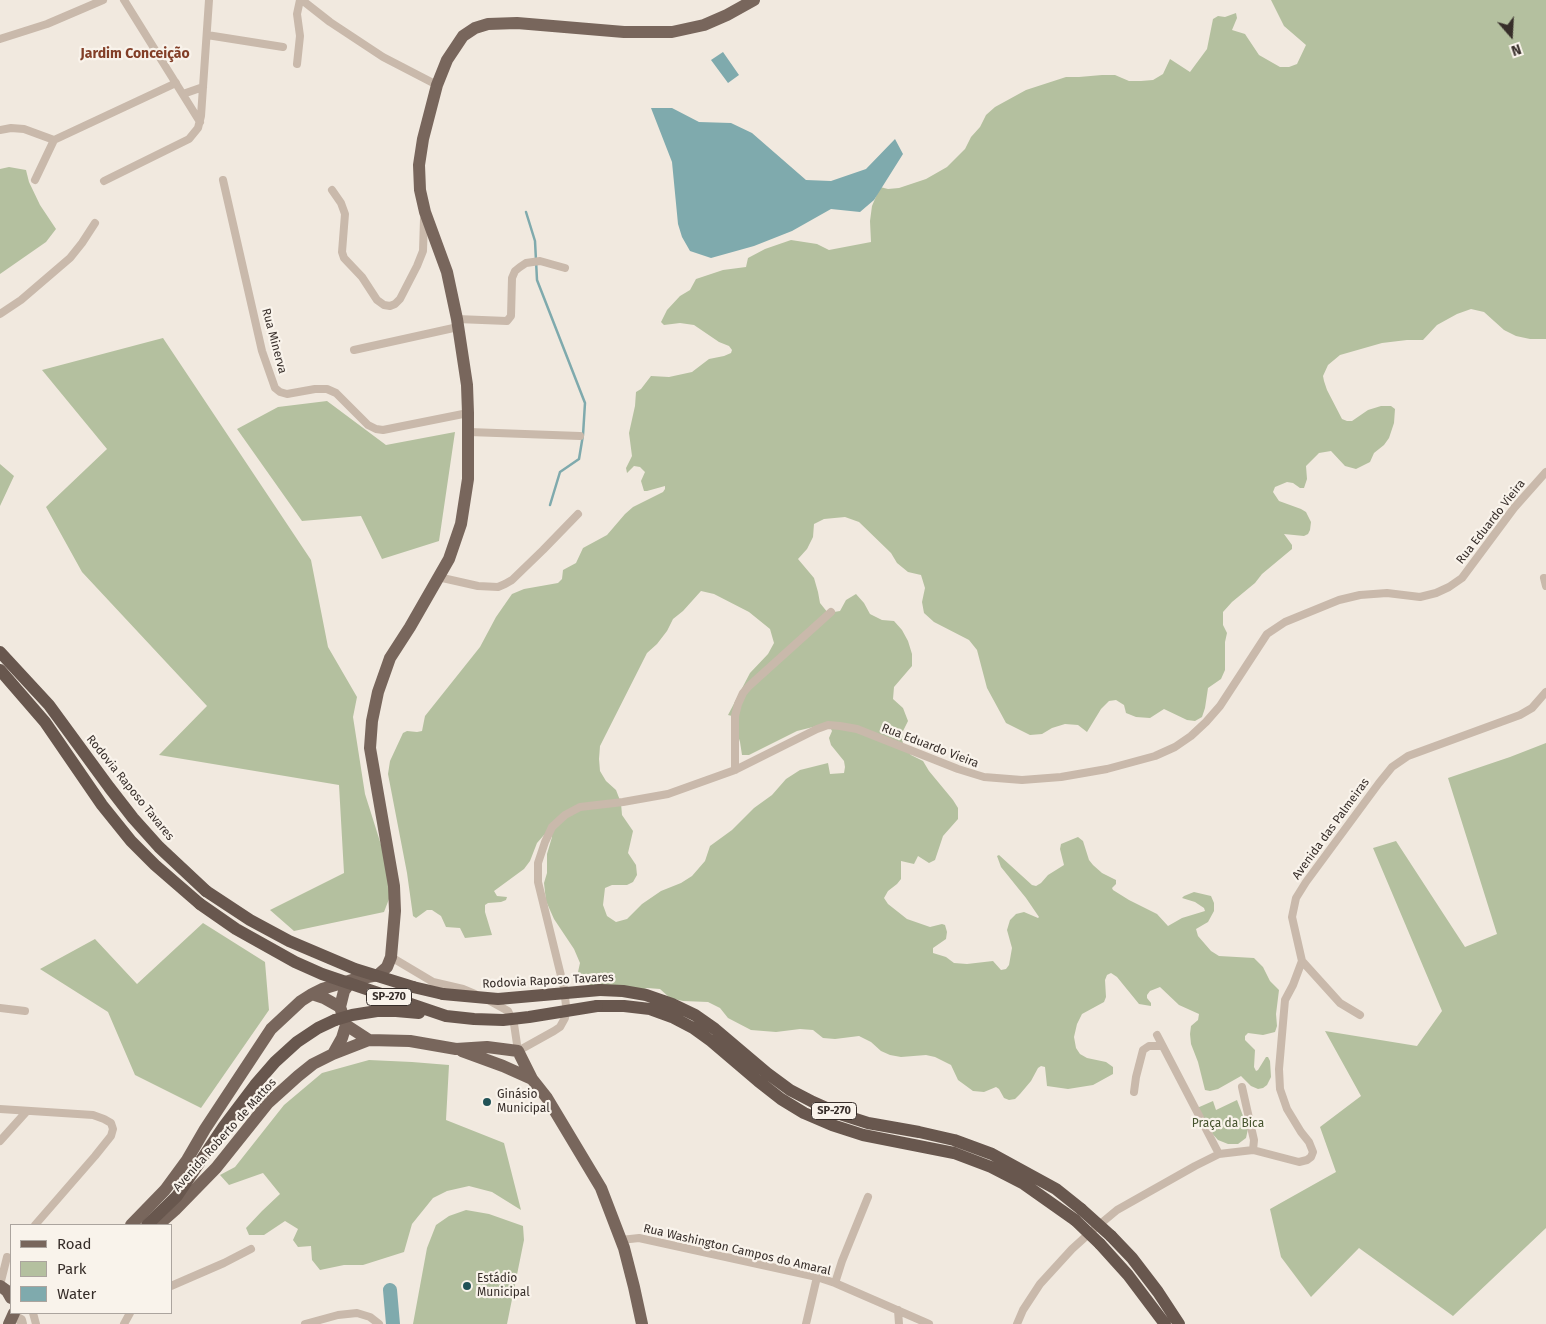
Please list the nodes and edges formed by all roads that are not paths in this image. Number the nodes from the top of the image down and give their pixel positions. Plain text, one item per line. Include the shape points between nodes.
1 (103, 0) edge
2 (124, 0) edge
3 (209, 0) edge
4 (301, 0) edge
5 (754, 0) edge
6 (207, 35) junction
7 (0, 40) edge
8 (283, 48) dead end
9 (297, 64) dead end
10 (176, 83) junction
11 (437, 85) junction
12 (202, 86) junction
13 (183, 94) junction
14 (200, 122) junction
15 (0, 130) edge
16 (54, 140) junction
17 (35, 180) dead end
18 (223, 180) dead end
19 (104, 181) dead end
20 (332, 190) dead end
21 (424, 212) junction
22 (95, 224) dead end
23 (565, 268) dead end
24 (0, 314) edge
25 (458, 323) junction
26 (354, 350) dead end
27 (468, 413) junction
28 (468, 432) junction
29 (580, 436) dead end
30 (1546, 472) edge
31 (578, 514) dead end
32 (438, 578) junction
33 (831, 612) dead end
34 (0, 652) edge
35 (0, 670) edge
36 (1546, 692) edge
37 (735, 770) junction
38 (390, 957) junction
39 (1302, 960) junction
40 (352, 980) junction
41 (312, 994) junction
42 (340, 1007) junction
43 (0, 1008) edge
44 (25, 1011) dead end
45 (1360, 1015) dead end
46 (446, 1016) junction
47 (341, 1023) junction
48 (1157, 1036) dead end
49 (368, 1040) junction
50 (1162, 1046) junction
51 (456, 1049) junction
52 (518, 1051) junction
53 (333, 1054) junction
54 (532, 1079) junction
55 (1242, 1087) dead end
56 (1134, 1092) dead end
57 (0, 1108) edge
58 (27, 1111) junction
59 (0, 1141) edge
60 (1253, 1150) junction
61 (1219, 1154) junction
62 (868, 1197) dead end
63 (36, 1224) edge
64 (132, 1224) edge
65 (148, 1224) edge
66 (159, 1224) edge
67 (621, 1240) junction
68 (252, 1249) dead end
69 (9, 1255) edge
70 (0, 1262) edge
71 (817, 1278) junction
72 (835, 1283) junction
73 (172, 1286) edge
74 (6, 1290) edge
75 (898, 1310) junction
76 (307, 1324) edge
77 (379, 1324) edge
78 (642, 1324) edge
79 (806, 1324) edge
80 (899, 1324) edge
81 (929, 1324) edge
82 (1017, 1324) edge
83 (1165, 1324) edge
84 (1179, 1324) edge

1 - 7 street
2 - 10 street
3 - 6 street
4 - 9 street via 297,14 300,31
4 - 11 street via 383,57
5 - 11 main road via 704,25 672,32 488,24 463,36
6 - 8 street
6 - 12 street
10 - 13 street
10 - 16 street
11 - 21 main road via 419,166
12 - 13 street
12 - 14 street
13 - 14 street
14 - 19 street via 189,139
15 - 16 street via 24,128
16 - 17 street
18 - 27 street, Rua Minerva via 262,351 280,392 287,394 327,388 368,425 383,430
20 - 21 street via 345,214 344,258 384,305 390,306 400,299 417,266 423,250
21 - 25 main road via 447,272
22 - 24 street via 70,258
23 - 25 street via 540,261 526,263 515,271 512,278 510,319
25 - 26 street
25 - 27 main road
27 - 28 main road
28 - 29 street
28 - 32 main road via 468,479 461,524 449,559
30 - 37 street, Rua Eduardo Vieira via 1514,508 1462,578 1450,587 1420,596 1387,593 1353,596 1285,622 1267,634 1206,722 1175,747 1155,756 1061,777 1022,780 984,777 856,730 828,725
31 - 32 street via 505,584 478,586
32 - 38 main road via 390,658 372,721 370,748 394,886
33 - 37 street via 744,692 734,716
34 - 84 highway, Rodovia Raposo Tavares / SP-270, bridge via 49,705 103,780 159,848 206,892 257,925 355,969 443,994 498,999 623,991 672,1004 695,1015 790,1090 813,1102 868,1123 954,1140 992,1154 1056,1189 1111,1236 1158,1292
35 - 46 highway, SP-270, bridge via 45,722 102,805 131,840 200,904 236,929 295,962
36 - 39 street, Avenida das Palmeiras via 1532,708 1520,715 1408,756 1392,766 1296,898 1292,917
37 - 52 street, Rua Eduardo Vieira via 668,794 580,807 552,827 538,862 538,882 564,988 565,1018 554,1031
38 - 40 main road, SP-270 via 387,967 378,975
38 - 52 street via 433,982 463,989 508,1011 514,1024
39 - 45 street via 1340,1003
39 - 60 street via 1285,1000 1280,1089 1287,1109 1313,1152 1307,1160 1299,1162
40 - 41 main road, Avenida Roberto de Mattos / SP-270
40 - 42 main road via 344,991
41 - 42 main road
41 - 64 main road, Avenida Roberto de Mattos / SP-270 via 271,1029 187,1160 165,1190
42 - 47 main road
43 - 44 street
46 - 47 highway, bridge via 378,1011 352,1015
46 - 83 highway, SP-270, bridge via 503,1020 597,1006 624,1006 650,1009 672,1017 711,1041 758,1081 804,1113 863,1134 954,1153 1024,1184 1075,1220 1100,1244
47 - 49 main road
47 - 53 main road via 342,1038
47 - 65 highway via 318,1028 296,1042 275,1062 240,1105 177,1196
48 - 50 street
49 - 51 main road, Avenida Roberto de Mattos
49 - 53 main road, Avenida Roberto de Mattos
50 - 56 street via 1149,1046 1142,1050
50 - 61 street
51 - 52 main road, Avenida Roberto de Mattos
51 - 54 main road
52 - 54 main road
53 - 66 main road, Avenida Roberto de Mattos via 313,1064 268,1103 216,1168
54 - 67 main road via 547,1098 601,1188
55 - 60 street
57 - 58 street
58 - 59 street
58 - 63 street via 93,1115 104,1119 113,1129 95,1156
60 - 61 street
61 - 82 street via 1117,1210 1040,1284
62 - 72 street
67 - 71 street, Rua Washington Campos do Amaral via 639,1238
67 - 78 main road
68 - 73 street
69 - 70 street
69 - 74 street
71 - 72 street, Rua Washington Campos do Amaral
71 - 79 street
72 - 75 street, Rua Washington Campos do Amaral
75 - 80 street
75 - 81 street, Rua Washington Campos do Amaral
76 - 77 street via 357,1313

